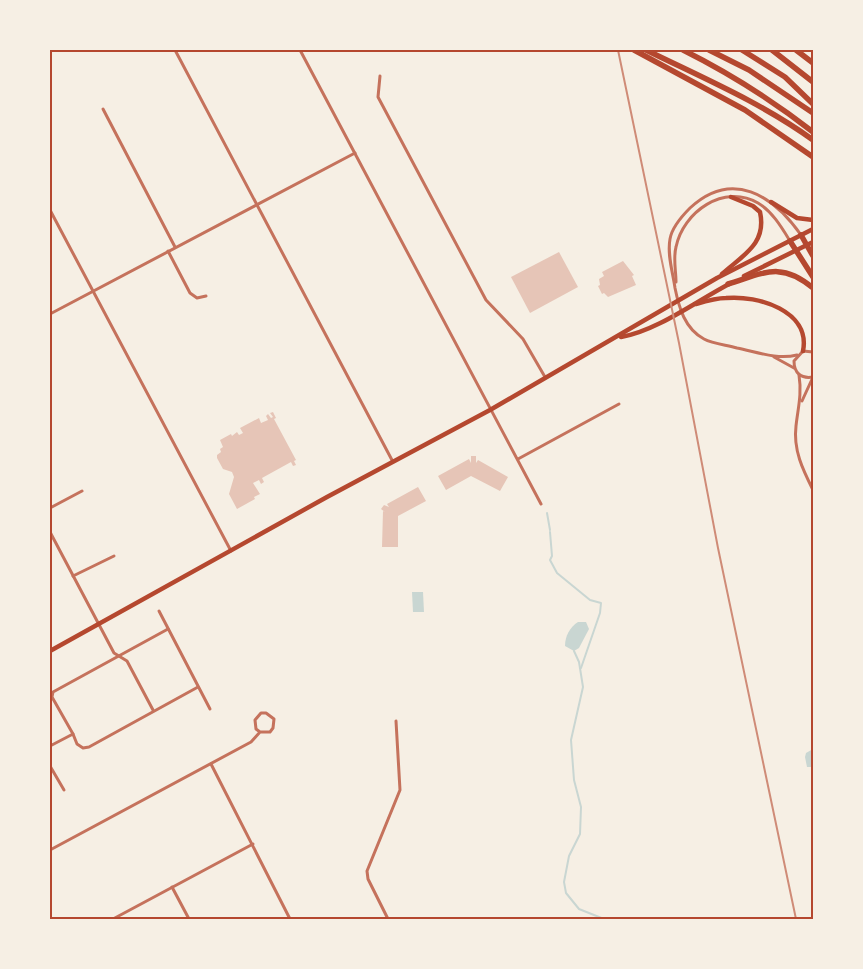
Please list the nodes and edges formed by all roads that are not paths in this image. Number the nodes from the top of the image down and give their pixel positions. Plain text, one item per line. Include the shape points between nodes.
1 (175, 50) edge
2 (300, 50) edge
3 (634, 50) edge
4 (646, 50) edge
5 (683, 50) edge
6 (709, 50) edge
7 (742, 50) edge
8 (772, 50) edge
9 (796, 50) edge
10 (813, 63) edge
11 (380, 76) dead end
12 (813, 82) edge
13 (813, 104) edge
14 (103, 109) dead end
15 (813, 113) edge
16 (813, 132) edge
17 (813, 140) edge
18 (355, 153) junction
19 (813, 157) edge
20 (731, 197) junction
21 (771, 202) junction
22 (258, 205) junction
23 (50, 210) edge
24 (813, 220) edge
25 (813, 229) edge
26 (801, 235) junction
27 (790, 241) junction
28 (810, 244) edge
29 (175, 247) junction
30 (797, 250) junction
31 (168, 251) junction
32 (813, 256) edge
33 (813, 277) edge
34 (717, 278) junction
35 (728, 284) junction
36 (813, 288) edge
37 (93, 291) junction
38 (676, 295) junction
39 (206, 296) dead end
40 (687, 306) junction
41 (50, 314) edge
42 (620, 337) junction
43 (802, 352) junction
44 (813, 352) edge
45 (797, 355) junction
46 (771, 356) junction
47 (794, 368) junction
48 (799, 375) junction
49 (545, 377) junction
50 (813, 377) edge
51 (619, 404) dead end
52 (800, 404) junction
53 (490, 410) junction
54 (518, 459) junction
55 (393, 462) junction
56 (813, 490) edge
57 (82, 491) dead end
58 (541, 504) dead end
59 (50, 508) edge
60 (50, 532) edge
61 (231, 551) junction
62 (114, 556) dead end
63 (74, 576) junction
64 (159, 611) dead end
65 (99, 623) junction
66 (168, 629) junction
67 (50, 651) edge
68 (119, 658) junction
69 (198, 687) junction
70 (210, 709) dead end
71 (153, 710) junction
72 (396, 721) dead end
73 (260, 732) junction
74 (73, 734) junction
75 (50, 746) edge
76 (211, 763) junction
77 (50, 766) edge
78 (64, 790) dead end
79 (252, 844) junction
80 (50, 850) edge
81 (172, 887) junction
82 (113, 919) edge
83 (189, 919) edge
84 (290, 919) edge
85 (388, 919) edge

1 - 22 street
2 - 18 street
3 - 19 highway via 745,110
4 - 17 highway via 751,101
5 - 16 highway via 771,100
6 - 15 highway via 749,70
7 - 13 highway via 785,77
8 - 12 highway
9 - 10 highway
11 - 49 street via 378,97 486,300 523,340
14 - 29 street
18 - 22 street
18 - 53 street
20 - 27 street via 758,203 782,226
20 - 34 main road via 760,212 761,234 753,247
20 - 38 street via 706,204 688,220 675,248
21 - 24 main road via 797,218
21 - 26 street
21 - 38 street via 752,191 723,189 704,197 688,210 670,239
22 - 29 street
22 - 55 street
23 - 37 street
25 - 26 main road
26 - 27 main road
26 - 28 highway
27 - 30 highway
27 - 34 main road
28 - 30 main road
28 - 32 highway
29 - 31 street
30 - 33 highway
30 - 35 main road
31 - 37 street
31 - 39 street via 190,293 197,298
34 - 42 main road
35 - 36 highway via 784,271 800,277
35 - 40 main road
37 - 41 street
37 - 61 street
38 - 46 street via 686,324 706,340
40 - 42 main road via 658,323
40 - 43 main road via 727,298 752,299 782,310 794,319 803,333
42 - 49 main road
43 - 44 street
43 - 45 street
45 - 46 street
45 - 47 street
46 - 47 street
47 - 48 street
48 - 50 street
48 - 52 street
49 - 53 main road
50 - 52 street
51 - 54 street
52 - 56 street via 795,427 796,448
53 - 54 street
53 - 55 main road
54 - 58 street
55 - 61 main road
57 - 59 street
60 - 63 street
61 - 65 main road
62 - 63 street
63 - 65 street
64 - 66 street
65 - 67 main road
65 - 68 street
66 - 68 street
66 - 69 street
68 - 71 street via 127,661
68 - 74 street via 52,694 59,713
69 - 70 street
69 - 71 street
71 - 74 street via 89,747 77,744
72 - 85 street via 400,790 367,871
73 - 73 street via 273,728 274,719 266,713 255,720 256,729
73 - 76 street via 254,740
74 - 75 street
76 - 79 street
76 - 80 street
77 - 78 street
79 - 81 street
79 - 84 street
81 - 82 street
81 - 83 street

